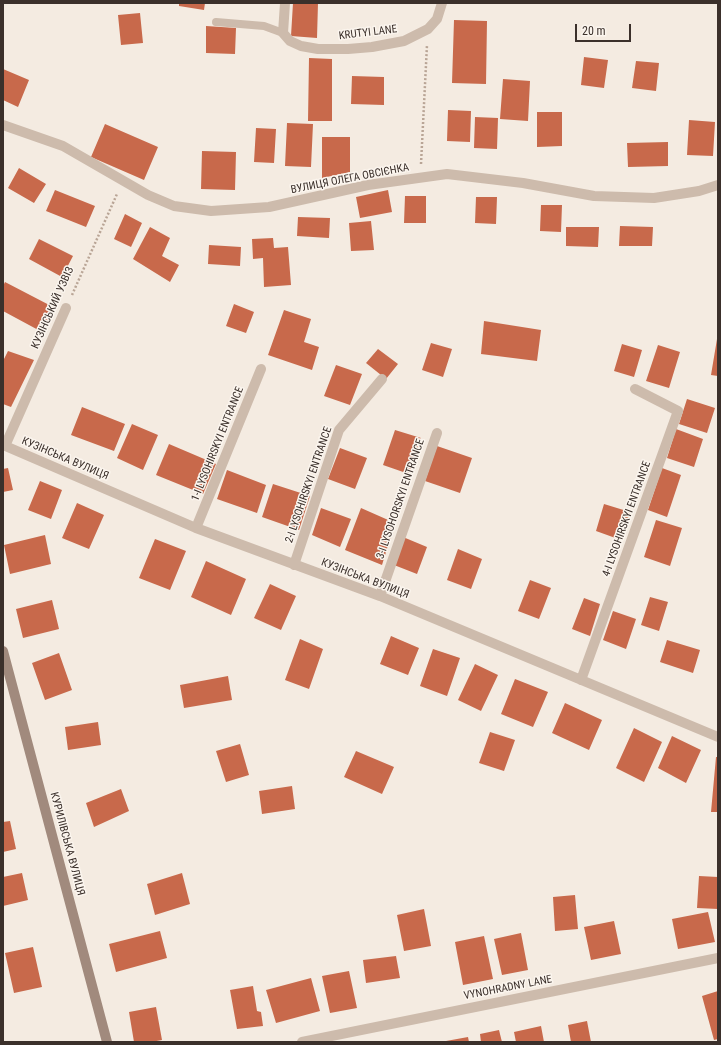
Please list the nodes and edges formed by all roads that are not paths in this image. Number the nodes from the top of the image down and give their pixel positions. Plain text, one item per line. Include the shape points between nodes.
1 (285, 3) edge
2 (442, 3) edge
3 (216, 22) dead end
4 (283, 33) junction
5 (3, 125) edge
6 (718, 185) edge
7 (66, 308) road end
8 (261, 369) dead end
9 (382, 379) dead end
10 (635, 389) dead end
11 (437, 433) dead end
12 (4, 445) edge
13 (196, 528) junction
14 (294, 565) junction
15 (380, 596) junction
16 (3, 651) edge
17 (581, 680) junction
18 (718, 737) edge
19 (718, 958) edge
20 (107, 1042) edge
21 (302, 1042) edge

1 - 4 street
2 - 4 street, KRUTYI LANE via 437,19 428,29 404,41 348,50 318,49 300,46 290,41
3 - 4 lane, KRUTYI LANE via 264,26
5 - 6 street, ВУЛИЦЯ ОЛЕГА ОВСІЄНКА via 63,146 148,195 174,206 211,211 269,207 368,185 447,174 523,183 594,196 654,198 699,191
7 - 12 street, КУЗІНСЬКИЙ УЗВІЗ
8 - 13 street, 1-I LYSOHIRSKYI ENTRANCE
9 - 14 street, 2-I LYSOHIRSKYI ENTRANCE via 339,430
10 - 17 street, 4-I LYSOHIRSKYI ENTRANCE via 678,411
11 - 15 street, 3-I LYSOHORSKYI ENTRANCE
12 - 13 street, КУЗІНСЬКА ВУЛИЦЯ
13 - 14 street, КУЗІНСЬКА ВУЛИЦЯ
14 - 15 street, КУЗІНСЬКА ВУЛИЦЯ
15 - 17 street, КУЗІНСЬКА ВУЛИЦЯ
16 - 20 main road, КУРИЛІВСЬКА ВУЛИЦЯ
17 - 18 street, КУЗІНСЬКА ВУЛИЦЯ
19 - 21 street, VYNOHRADNY LANE

